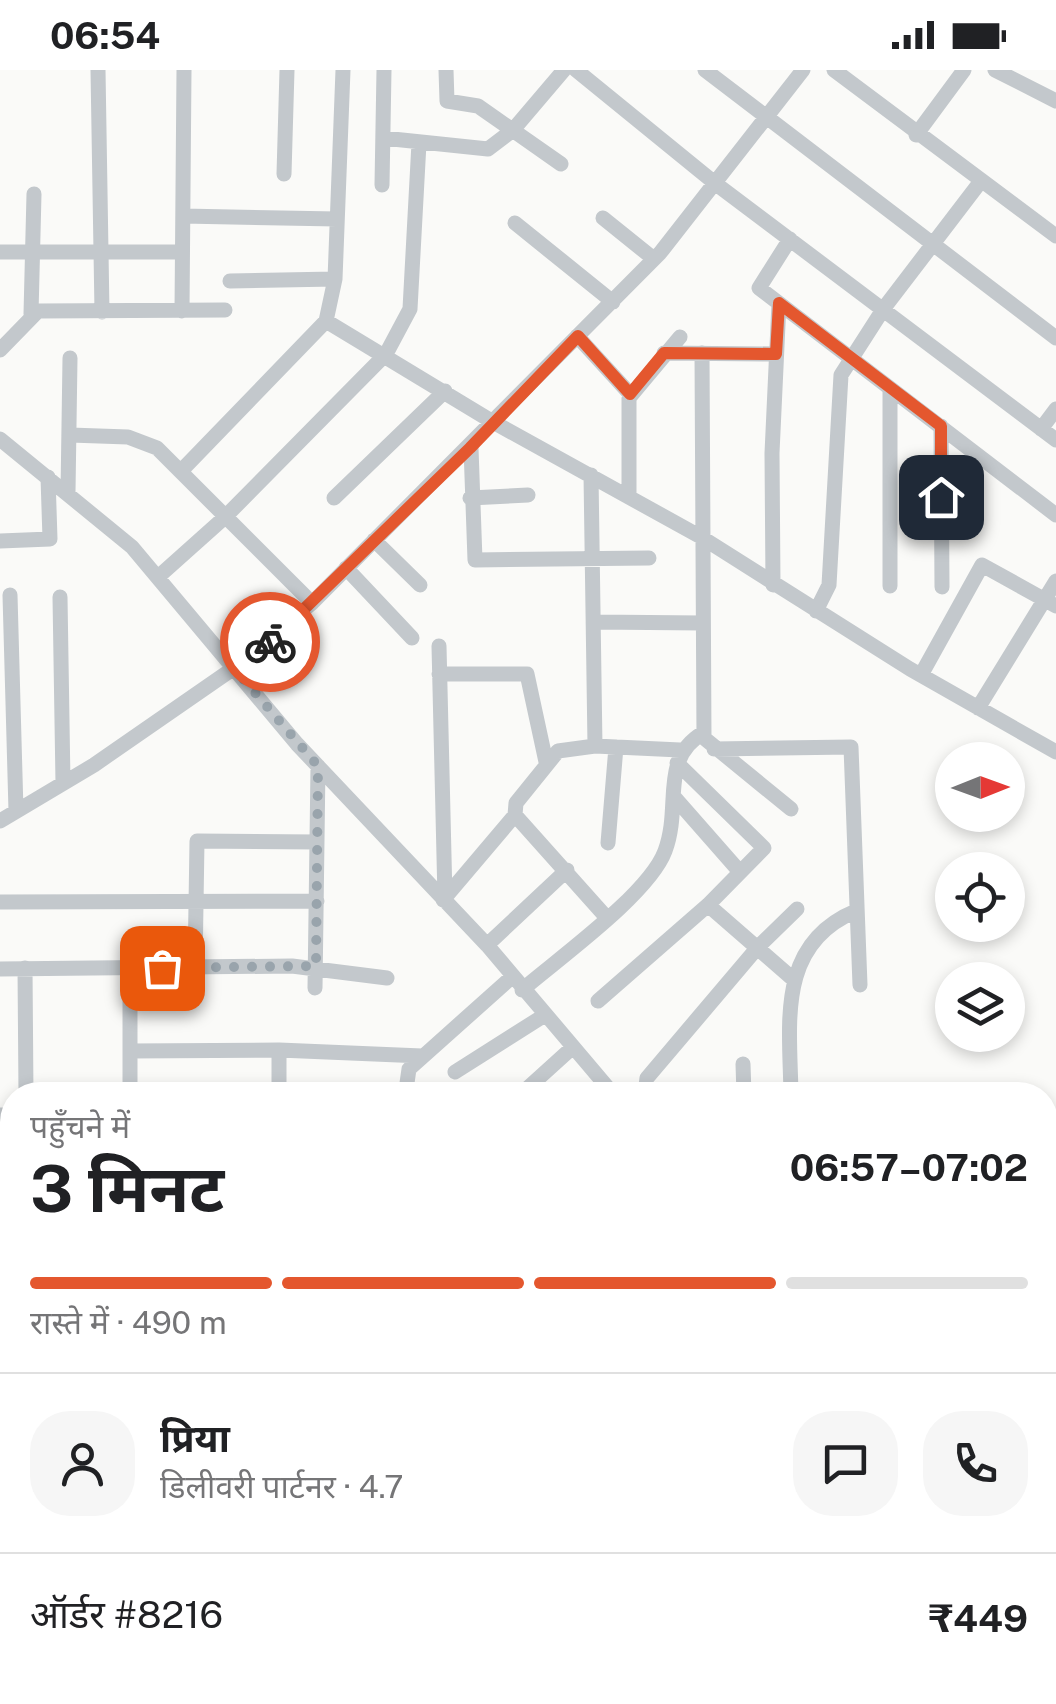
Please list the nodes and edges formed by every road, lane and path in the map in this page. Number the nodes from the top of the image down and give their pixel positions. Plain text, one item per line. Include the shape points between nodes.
1 (98, 70) edge
2 (184, 70) edge
3 (287, 70) edge
4 (344, 70) edge
5 (384, 70) edge
6 (446, 70) edge
7 (564, 70) edge
8 (576, 70) edge
9 (705, 70) edge
10 (804, 70) edge
11 (834, 70) edge
12 (964, 70) edge
13 (996, 70) edge
14 (1056, 101) edge
15 (766, 119) junction
16 (513, 130) junction
17 (916, 135) junction
18 (383, 138) junction
19 (419, 143) junction
20 (561, 164) dead end
21 (284, 174) dead end
22 (981, 181) junction
23 (716, 184) junction
24 (382, 185) dead end
25 (34, 194) dead end
26 (182, 216) junction
27 (604, 218) dead end
28 (337, 219) junction
29 (515, 224) dead end
30 (1054, 231) edge
31 (790, 239) junction
32 (932, 245) junction
33 (0, 252) edge
34 (32, 252) junction
35 (102, 252) junction
36 (182, 252) junction
37 (654, 259) junction
38 (335, 279) junction
39 (230, 280) dead end
40 (613, 302) junction
41 (779, 303) junction
42 (884, 308) junction
43 (225, 310) dead end
44 (182, 311) junction
45 (102, 312) junction
46 (31, 314) junction
47 (326, 322) junction
48 (578, 336) junction
49 (680, 337) dead end
50 (1056, 338) edge
51 (0, 350) edge
52 (664, 353) junction
53 (702, 353) junction
54 (386, 354) junction
55 (776, 354) junction
56 (852, 357) junction
57 (70, 358) dead end
58 (890, 388) junction
59 (445, 391) junction
60 (630, 394) junction
61 (1056, 409) edge
62 (494, 422) junction
63 (941, 426) junction
64 (1040, 428) junction
65 (70, 436) junction
66 (0, 439) edge
67 (1056, 440) edge
68 (470, 448) junction
69 (182, 470) junction
70 (591, 475) junction
71 (48, 477) junction
72 (68, 492) junction
73 (528, 495) dead end
74 (629, 496) junction
75 (334, 498) dead end
76 (470, 498) junction
77 (1056, 515) edge
78 (224, 518) junction
79 (700, 537) junction
80 (374, 540) junction
81 (0, 542) edge
82 (649, 558) dead end
83 (592, 560) junction
84 (346, 568) junction
85 (158, 577) junction
86 (1056, 582) edge
87 (774, 584) junction
88 (420, 585) dead end
89 (890, 586) dead end
90 (942, 587) dead end
91 (10, 595) dead end
92 (60, 597) dead end
93 (312, 603) junction
94 (1050, 603) edge
95 (816, 611) junction
96 (595, 622) junction
97 (702, 623) junction
98 (412, 638) dead end
99 (439, 646) dead end
100 (234, 668) junction
101 (439, 674) junction
102 (921, 675) junction
103 (978, 708) junction
104 (704, 733) junction
105 (595, 746) junction
106 (1054, 746) edge
107 (616, 747) junction
108 (714, 749) junction
109 (678, 756) junction
110 (546, 762) junction
111 (318, 766) junction
112 (63, 783) junction
113 (675, 798) junction
114 (790, 809) dead end
115 (16, 811) junction
116 (515, 816) junction
117 (0, 821) edge
118 (317, 842) junction
119 (608, 843) dead end
120 (567, 870) junction
121 (740, 872) junction
122 (444, 899) junction
123 (196, 900) junction
124 (317, 901) junction
125 (0, 902) edge
126 (708, 905) junction
127 (797, 909) dead end
128 (856, 911) junction
129 (606, 918) junction
130 (487, 945) junction
131 (758, 947) junction
132 (316, 966) junction
133 (25, 968) junction
134 (195, 968) junction
135 (0, 969) edge
136 (130, 969) junction
137 (513, 976) junction
138 (386, 978) dead end
139 (793, 980) junction
140 (860, 986) dead end
141 (315, 988) dead end
142 (522, 990) junction
143 (598, 1001) dead end
144 (544, 1015) junction
145 (573, 1048) junction
146 (280, 1050) junction
147 (130, 1051) junction
148 (422, 1056) junction
149 (743, 1064) dead end
150 (454, 1072) dead end
151 (26, 1082) edge
152 (130, 1082) edge
153 (280, 1082) edge
154 (409, 1082) edge
155 (535, 1082) edge
156 (603, 1082) edge
157 (646, 1082) edge
158 (744, 1082) edge
159 (791, 1082) edge

1 - 35 street
2 - 26 street
3 - 21 street
4 - 28 street
5 - 18 street
6 - 16 street via 447,101 478,106
7 - 16 street
8 - 23 street
9 - 15 street
10 - 15 street
11 - 17 street
12 - 17 street
13 - 14 street
15 - 23 street
15 - 32 street
16 - 19 street via 488,149
16 - 20 street
17 - 22 street
18 - 19 street
18 - 24 street
19 - 54 street via 410,309
22 - 30 street
22 - 32 street
23 - 31 street
23 - 37 street
25 - 34 street
26 - 28 street
26 - 36 street
27 - 37 street
28 - 38 street
29 - 40 street
31 - 41 street via 758,284
31 - 42 street
32 - 42 street
32 - 50 street
33 - 34 street
34 - 35 street
34 - 46 street
35 - 36 street
35 - 45 street
36 - 44 street
37 - 40 street
38 - 39 street
38 - 47 street
40 - 48 street
41 - 55 street
41 - 56 street
42 - 56 street
42 - 64 street
43 - 44 street
44 - 45 street
45 - 46 street
46 - 51 street
47 - 54 street
47 - 69 street
48 - 60 street
48 - 62 street
49 - 52 street
52 - 53 street
52 - 60 street
53 - 55 street
53 - 79 street
54 - 59 street
54 - 78 street
55 - 87 street
56 - 58 street
56 - 95 street via 836,404 829,585
57 - 65 street
58 - 63 street
58 - 89 street
59 - 62 street
59 - 75 street
60 - 74 street
61 - 64 street
62 - 68 street
62 - 70 street
63 - 77 street
63 - 90 street
64 - 67 street
65 - 69 street via 138,439
65 - 72 street
66 - 71 street
68 - 76 street
68 - 80 street
69 - 78 street
70 - 74 street
70 - 83 street
71 - 72 street
71 - 81 street via 48,542
72 - 85 street
73 - 76 street
74 - 79 street
76 - 83 street via 474,560
78 - 85 street
78 - 93 street
79 - 87 street
79 - 97 street
80 - 84 street
80 - 88 street
82 - 83 street
83 - 96 street
84 - 93 street
84 - 98 street
85 - 100 street
86 - 94 street
87 - 95 street
91 - 115 street
92 - 112 street
93 - 100 street
94 - 102 street via 982,565
94 - 103 street
95 - 102 street
96 - 97 street
96 - 105 street
97 - 104 street
99 - 101 street
100 - 111 street
100 - 112 street
101 - 110 street via 526,674
101 - 122 street
102 - 103 street
103 - 106 street
104 - 108 street
104 - 109 street
105 - 107 street
105 - 110 street via 569,748
107 - 109 street
107 - 119 street
108 - 114 street
108 - 128 street via 851,747
109 - 113 street
109 - 121 street via 764,844
110 - 116 street via 516,803
111 - 118 street
111 - 122 street
112 - 115 street
113 - 121 street
113 - 129 street via 662,859
115 - 117 street
116 - 120 street
116 - 122 street
118 - 123 street via 202,838 196,845
118 - 124 street
120 - 129 street
120 - 130 street
121 - 126 street
122 - 130 street
123 - 124 street
123 - 125 street
123 - 134 street
124 - 132 street
126 - 131 street
126 - 143 street
127 - 131 street
128 - 139 street via 826,927
128 - 140 street
129 - 142 street
130 - 137 street
131 - 139 street
131 - 157 street
132 - 134 street
132 - 138 street
132 - 141 street
133 - 135 street
133 - 136 street
133 - 151 street
134 - 136 street
136 - 147 street
137 - 142 street
137 - 148 street
139 - 159 street
142 - 144 street
144 - 145 street
144 - 150 street
145 - 155 street
145 - 156 street
146 - 147 street
146 - 148 street
146 - 153 street
147 - 152 street
148 - 154 street
149 - 158 street

